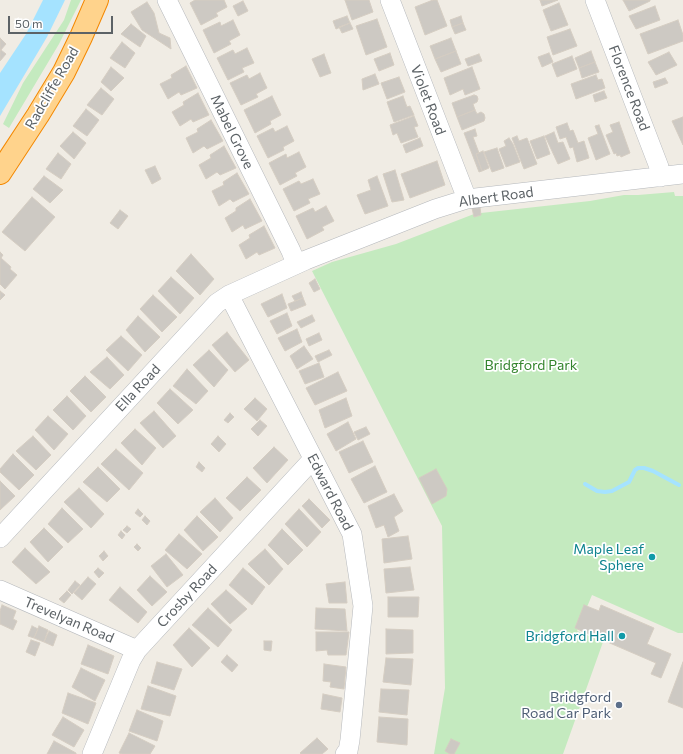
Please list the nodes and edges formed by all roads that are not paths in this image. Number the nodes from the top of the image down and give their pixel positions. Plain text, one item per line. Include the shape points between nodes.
1 (98, 0) edge
2 (167, 0) edge
3 (390, 0) edge
4 (595, 0) edge
5 (0, 173) edge
6 (683, 174) edge
7 (661, 177) junction
8 (467, 199) junction
9 (296, 264) junction
10 (229, 295) junction
11 (313, 459) junction
12 (0, 538) edge
13 (0, 590) edge
14 (137, 650) junction
15 (92, 754) edge
16 (345, 754) edge

1 - 5 highway, Radcliffe Road via 64,72
2 - 9 street, Mabel Grove
3 - 8 street, Violet Road
4 - 7 street, Florence Road
6 - 7 street, Albert Road
7 - 8 street, Albert Road
8 - 9 street, Albert Road via 435,209
9 - 10 street, Ella Road
10 - 11 street, Edward Road
10 - 12 street, Ella Road via 217,303
11 - 14 street, Crosby Road
11 - 16 street, Edward Road via 352,534 363,606 350,740
13 - 14 street, Trevelyan Road
14 - 15 street, Crosby Road

